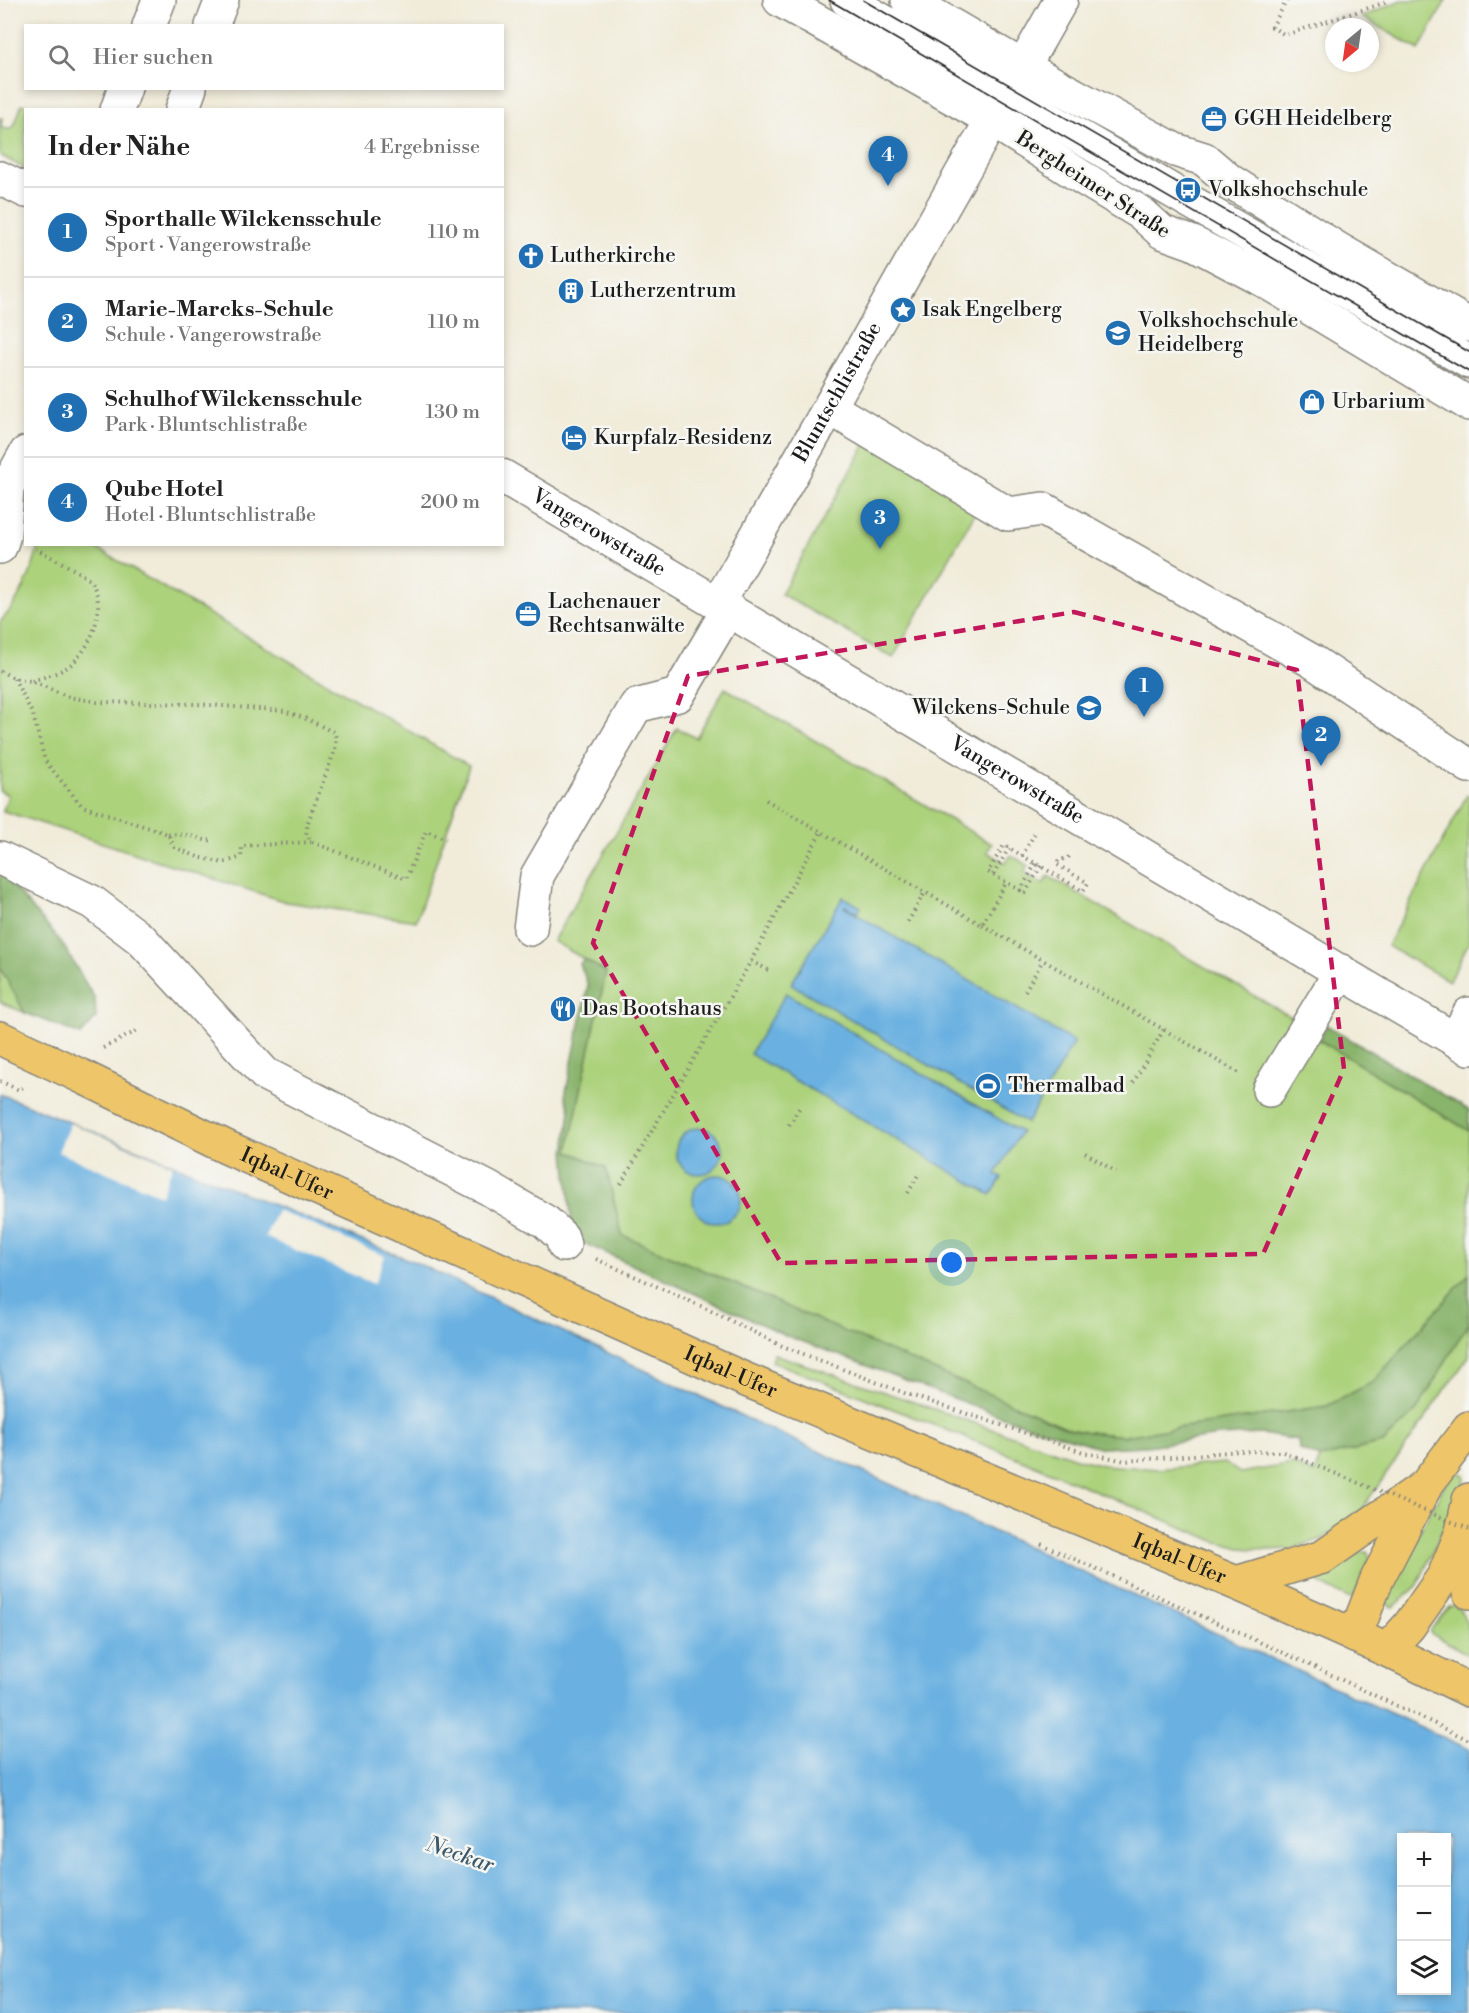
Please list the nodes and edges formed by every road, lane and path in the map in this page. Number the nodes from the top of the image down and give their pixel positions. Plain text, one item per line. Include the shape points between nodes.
1 (159, 0) edge
2 (222, 0) edge
3 (780, 0) edge
4 (847, 0) edge
5 (908, 0) edge
6 (1061, 0) edge
7 (1287, 0) edge
8 (1389, 0) edge
9 (150, 24) edge
10 (213, 24) edge
11 (1023, 67) junction
12 (124, 90) edge
13 (189, 90) edge
14 (118, 108) edge
15 (183, 108) edge
16 (992, 120) junction
17 (0, 178) edge
18 (24, 190) edge
19 (1469, 325) edge
20 (1469, 362) edge
21 (1469, 404) edge
22 (830, 408) junction
23 (24, 456) edge
24 (504, 477) edge
25 (3, 492) edge
26 (2, 541) edge
27 (723, 607) junction
28 (0, 671) edge
29 (14, 678) junction
30 (31, 681) junction
31 (1469, 766) edge
32 (766, 800) dead end
33 (1089, 822) junction
34 (821, 832) junction
35 (168, 834) junction
36 (214, 839) dead end
37 (446, 839) dead end
38 (1030, 841) dead end
39 (312, 842) junction
40 (1022, 856) junction
41 (0, 858) edge
42 (1036, 863) junction
43 (1041, 866) junction
44 (1006, 883) junction
45 (1020, 891) junction
46 (925, 892) junction
47 (908, 922) dead end
48 (982, 925) junction
49 (530, 929) dead end
50 (1043, 960) junction
51 (751, 961) junction
52 (770, 971) dead end
53 (1341, 971) junction
54 (1025, 991) dead end
55 (1164, 1029) junction
56 (1464, 1033) edge
57 (0, 1038) edge
58 (1133, 1083) dead end
59 (1269, 1090) joint
60 (800, 1107) dead end
61 (789, 1125) dead end
62 (1085, 1154) dead end
63 (1116, 1172) dead end
64 (918, 1175) dead end
65 (621, 1185) dead end
66 (908, 1193) dead end
67 (564, 1245) joint
68 (1469, 1428) edge
69 (1426, 1485) junction
70 (1469, 1500) edge
71 (1465, 1531) edge
72 (1236, 1583) junction
73 (1469, 1592) edge
74 (1355, 1636) junction
75 (1387, 1650) junction
76 (1469, 1690) edge

1 - 9 street
2 - 10 street
3 - 16 street, Bergheimer Straße
4 - 20 street
5 - 11 street
6 - 11 street
7 - 8 path via 1272,27 1285,35
11 - 19 street via 1175,150 1204,159 1230,181 1336,248
12 - 14 street
13 - 15 street
16 - 21 street, Bergheimer Straße via 1141,213 1162,232 1193,243 1265,281
16 - 22 street, Bluntschlistraße
17 - 18 street
22 - 27 street, Bluntschlistraße
22 - 31 street via 1008,514 1043,509 1053,514 1312,661
23 - 25 street
24 - 27 street, Vangerowstraße
25 - 26 street
26 - 30 path via 37,550 90,580 96,591 96,627 87,645 67,668
27 - 33 street, Vangerowstraße
27 - 49 street, Bluntschlistraße via 678,695 636,706 537,876
28 - 29 path
29 - 30 path
29 - 35 path via 33,715 45,761 82,806
30 - 39 path via 69,697 97,702 284,711 324,726 335,733 335,750 308,822 306,834
32 - 34 path
33 - 43 path via 1068,858 1056,864 1088,883 1083,891
33 - 53 street, Vangerowstraße
34 - 46 path
34 - 51 path
35 - 36 path via 208,842
35 - 39 path via 174,846 223,863 241,857 242,846
37 - 39 path via 426,831 406,879
38 - 40 path
40 - 42 path
40 - 44 path via 1009,848 993,875
41 - 67 street via 92,902 142,940 265,1074 488,1188 546,1222 562,1237
42 - 43 path
42 - 45 path
43 - 45 path via 1024,893
44 - 45 path
44 - 48 path
46 - 47 path
46 - 48 path
48 - 50 path
50 - 54 path
50 - 55 path
51 - 52 path
51 - 65 path
53 - 56 street, Vangerowstraße
53 - 59 street
55 - 58 path
55 - 59 path
57 - 72 main road, Iqbal-Ufer, bridge via 226,1147 744,1379
60 - 61 path
62 - 63 path
64 - 66 path
67 - 71 path, bridge via 780,1345 907,1394 1083,1452 1125,1461 1240,1451 1283,1452
68 - 69 main road
69 - 72 main road via 1323,1557
69 - 74 main road via 1377,1579
70 - 71 main road
71 - 73 main road
71 - 75 main road via 1444,1576
72 - 74 main road, Iqbal-Ufer
74 - 75 main road, Iqbal-Ufer
75 - 76 main road, Iqbal-Ufer

